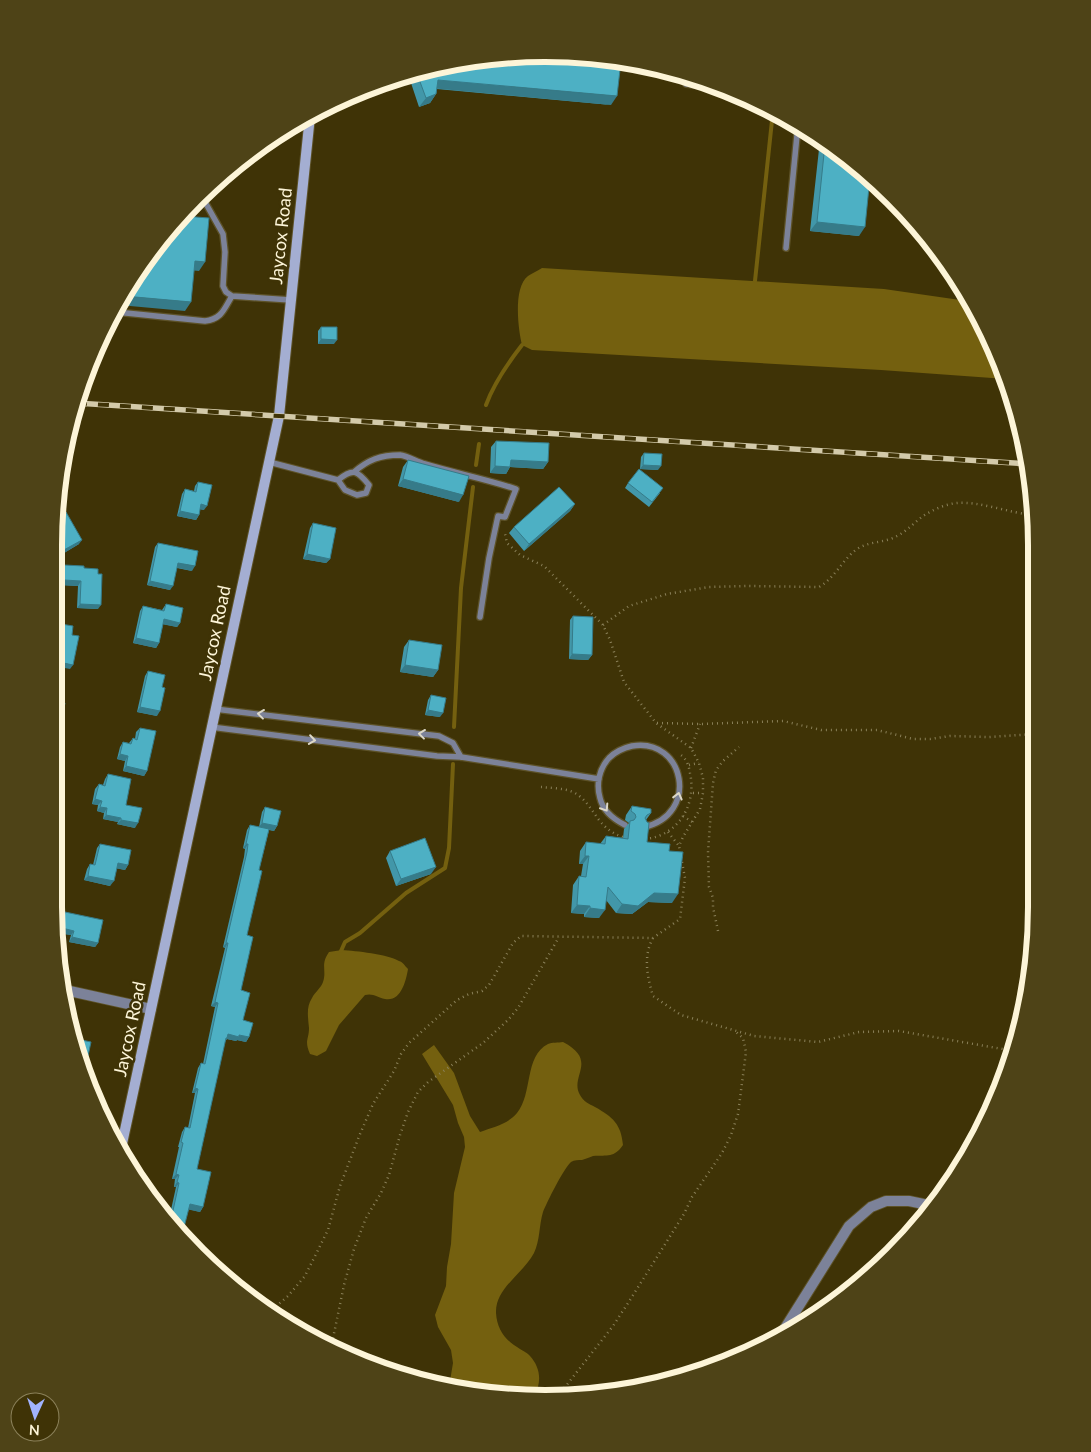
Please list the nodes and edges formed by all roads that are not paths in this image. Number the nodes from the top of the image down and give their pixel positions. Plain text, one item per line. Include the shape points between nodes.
1 (309, 124) edge
2 (797, 133) edge
3 (205, 203) edge
4 (786, 248) dead end
5 (232, 296) junction
6 (291, 300) junction
7 (122, 313) edge
8 (270, 462) junction
9 (354, 472) junction
10 (338, 480) junction
11 (480, 617) dead end
12 (215, 709) junction
13 (211, 727) junction
14 (461, 757) junction
15 (599, 779) junction
16 (625, 825) dead end
17 (644, 827) edge
18 (70, 991) edge
19 (151, 1009) junction
20 (123, 1140) edge
21 (926, 1204) edge
22 (787, 1325) edge

1 - 6 street, Jaycox Road
2 - 4 lane
3 - 5 lane via 223,234 223,286
5 - 6 lane
5 - 7 lane via 220,317 213,320
6 - 8 street, Jaycox Road via 279,416
8 - 10 lane
8 - 12 street, Jaycox Road
9 - 10 lane
9 - 10 lane via 369,485 366,493 357,495 346,490
9 - 11 lane via 366,462 383,456 402,455 424,464 516,488 506,517 498,516
12 - 13 street, Jaycox Road
14 -> 12 lane via 452,743 439,736
13 -> 14 lane via 365,748
13 - 19 street, Jaycox Road
14 - 15 lane
15 -> 16 lane via 602,804 611,816
17 -> 15 lane via 666,818 678,799 678,775 668,758 647,746 627,747 610,758
18 - 19 street
19 - 20 street, Jaycox Road
21 - 22 street via 908,1200 886,1201 872,1207 850,1226

